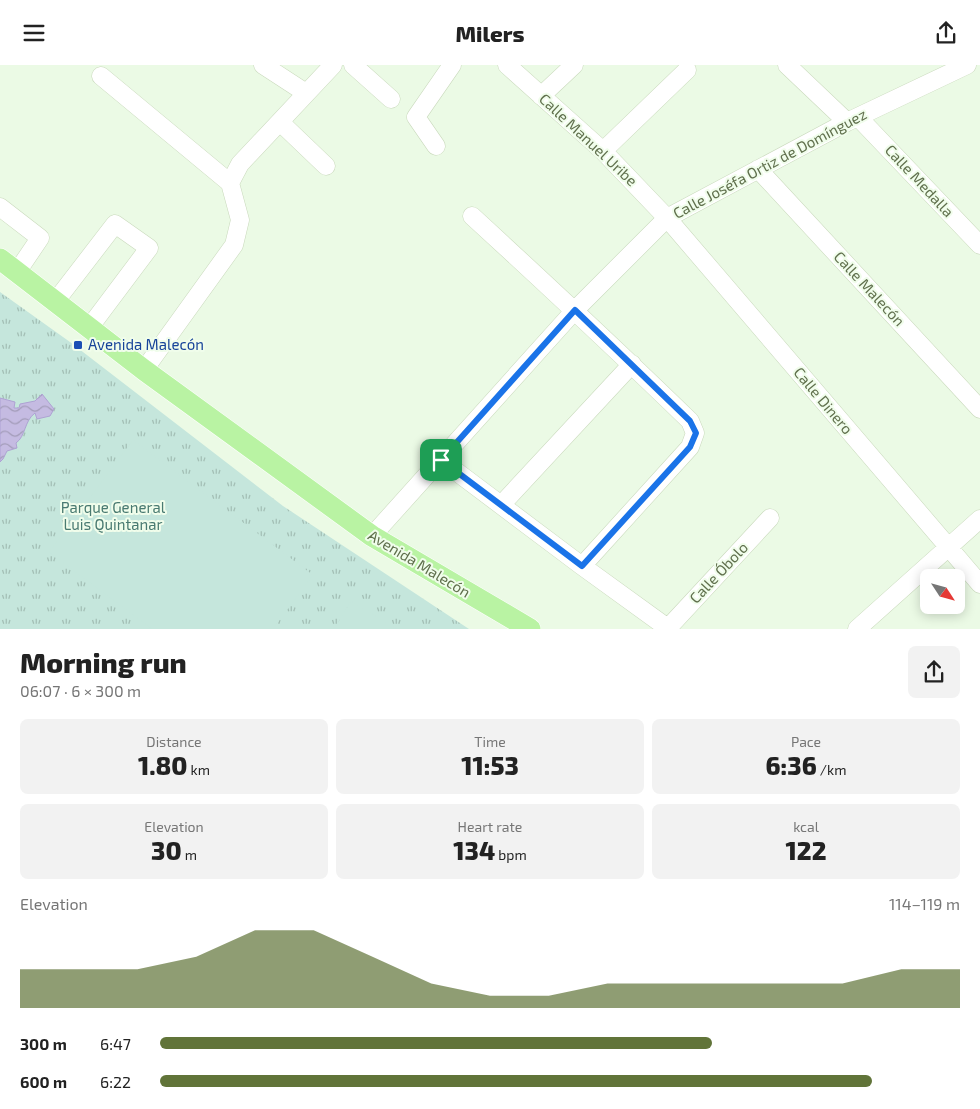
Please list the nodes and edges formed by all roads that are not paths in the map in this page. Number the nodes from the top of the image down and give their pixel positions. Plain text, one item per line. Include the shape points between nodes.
1 (263, 65) edge
2 (333, 65) edge
3 (353, 65) edge
4 (452, 65) edge
5 (507, 65) edge
6 (574, 65) edge
7 (787, 65) edge
8 (967, 65) edge
9 (975, 65) edge
10 (687, 70) dead end
11 (980, 71) edge
12 (101, 76) dead end
13 (306, 93) junction
14 (541, 96) junction
15 (391, 99) dead end
16 (853, 119) junction
17 (280, 122) junction
18 (436, 146) dead end
19 (603, 151) junction
20 (326, 166) dead end
21 (758, 169) junction
22 (230, 183) junction
23 (0, 207) edge
24 (472, 216) dead end
25 (668, 218) junction
26 (980, 245) edge
27 (0, 259) edge
28 (17, 272) junction
29 (56, 302) junction
30 (575, 310) junction
31 (89, 327) junction
32 (632, 364) junction
33 (144, 369) junction
34 (980, 409) edge
35 (441, 460) junction
36 (502, 504) junction
37 (770, 518) dead end
38 (980, 519) edge
39 (372, 536) junction
40 (948, 547) junction
41 (582, 566) junction
42 (980, 584) edge
43 (530, 629) edge
44 (669, 629) edge
45 (857, 629) edge

1 - 13 street
2 - 13 street
3 - 15 street
4 - 18 street via 416,117
5 - 14 street, Calle Manuel Uribe
6 - 14 street
7 - 16 street, Calle Medalla
8 - 16 street, Calle Joséfa Ortiz de Domínguez
9 - 11 street
10 - 19 street
12 - 22 street
13 - 17 street
14 - 19 street, Calle Manuel Uribe
16 - 21 street, Calle Joséfa Ortiz de Domínguez
16 - 26 street, Calle Medalla
17 - 20 street
17 - 22 street via 240,164
19 - 25 street, Calle Manuel Uribe
21 - 25 street, Calle Joséfa Ortiz de Domínguez
21 - 34 street, Calle Malecón
22 - 33 street via 240,220 234,245
23 - 28 street via 40,238
24 - 30 street
25 - 30 street, Calle Joséfa Ortiz de Domínguez
25 - 40 street, Calle Dinero
27 - 28 main road, Avenida Malecón
28 - 29 main road, Avenida Malecón
29 - 31 main road, Avenida Malecón
29 - 31 street via 115,224 149,248
30 - 32 street
30 - 35 street, Calle Joséfa Ortiz de Domínguez
31 - 33 main road, Avenida Malecón
32 - 36 street
32 - 41 street via 690,421 696,433 690,447
33 - 39 main road, Avenida Malecón
35 - 36 street
35 - 39 street, Calle Joséfa Ortiz de Domínguez
36 - 41 street
37 - 44 street, Calle Óbolo
38 - 40 street
39 - 43 main road, Avenida Malecón
40 - 42 street, Calle Dinero
40 - 45 street
41 - 44 street

